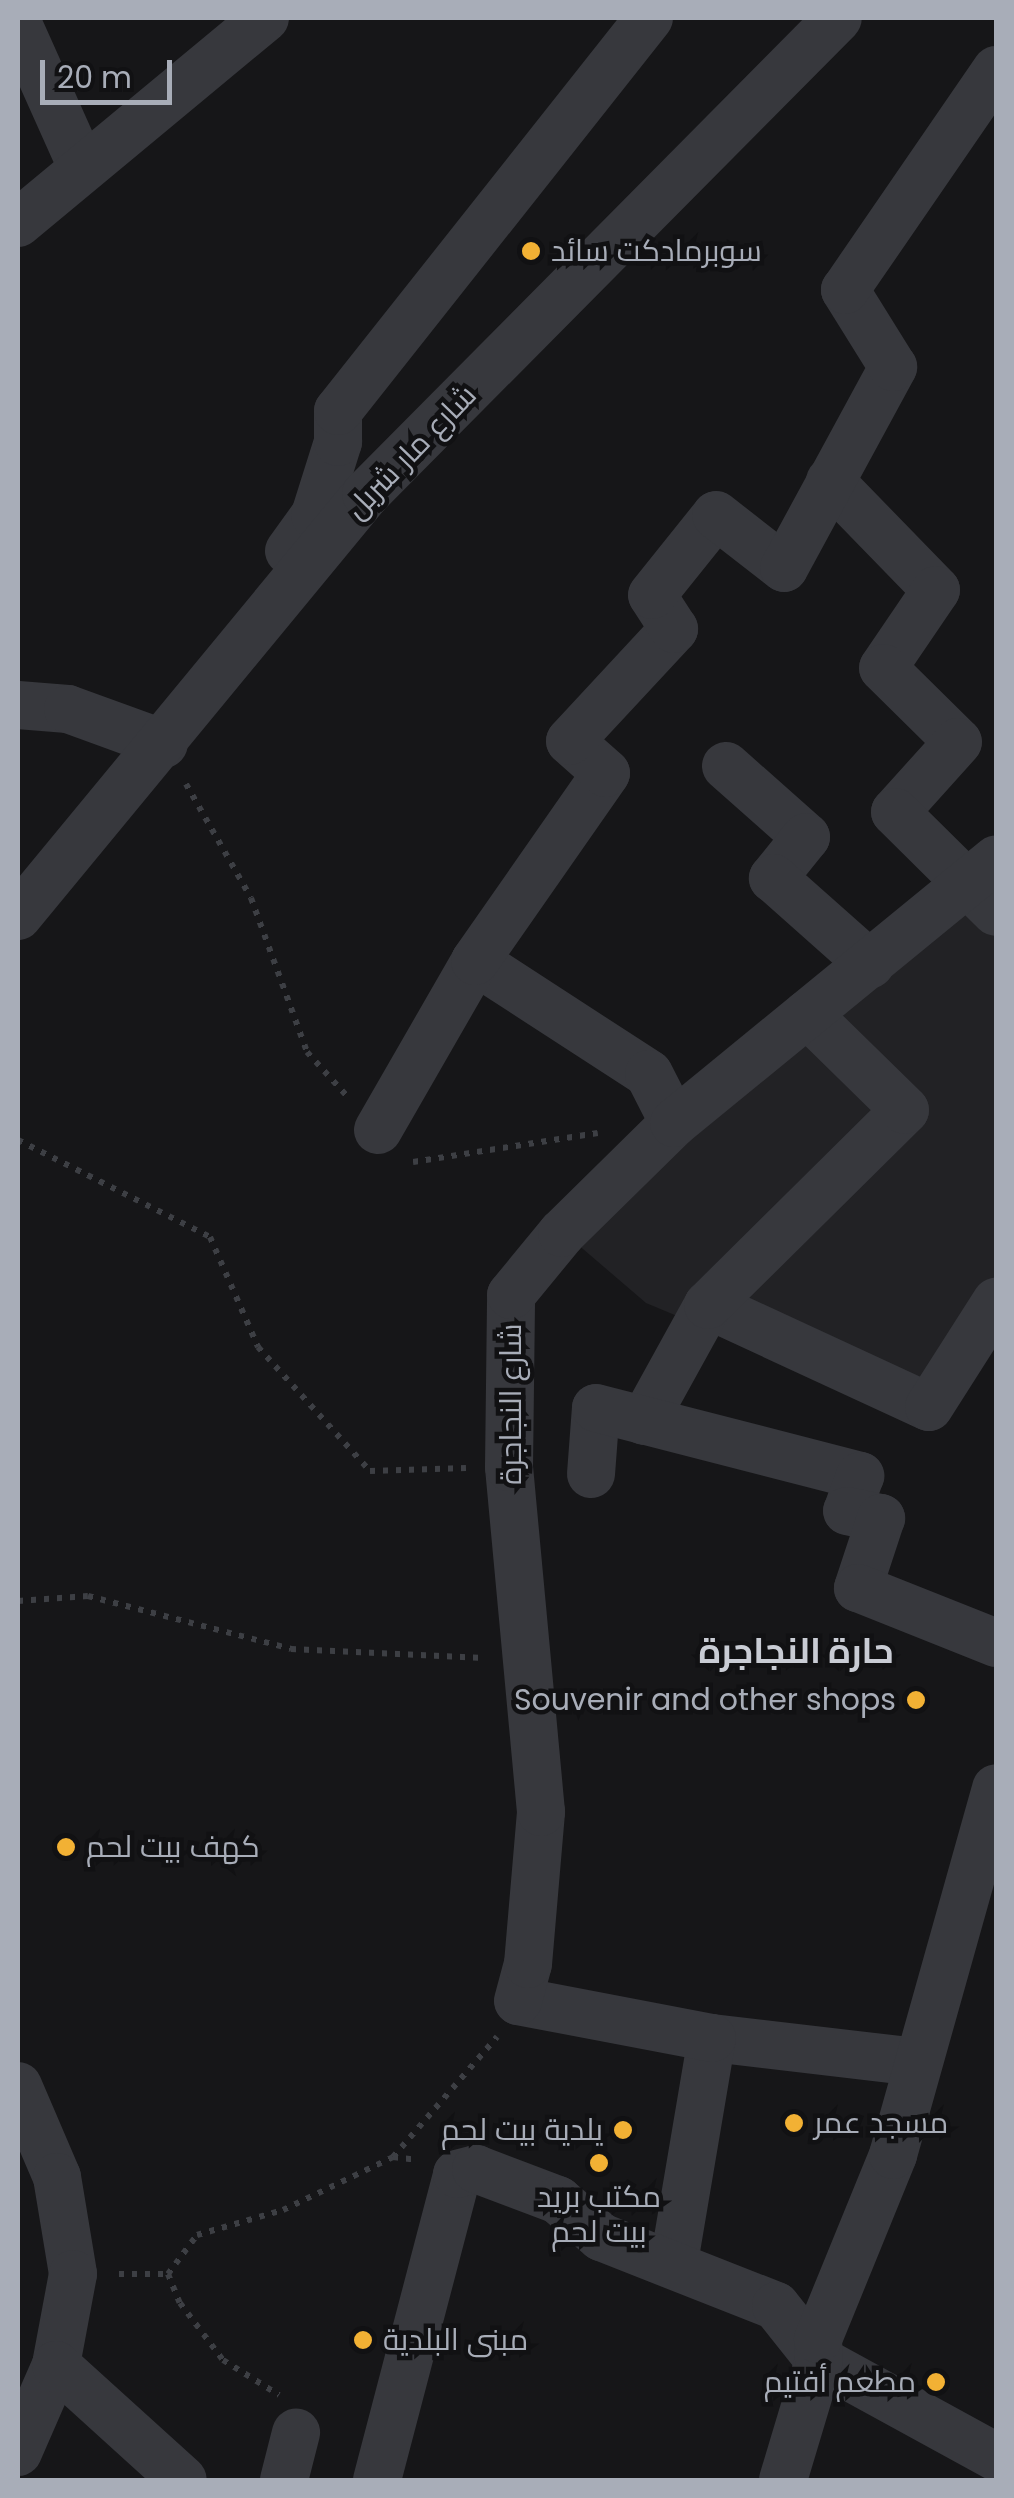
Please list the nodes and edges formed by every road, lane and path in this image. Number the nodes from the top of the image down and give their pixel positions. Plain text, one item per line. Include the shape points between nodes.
1 (265, 18) edge
2 (650, 18) edge
3 (838, 18) edge
4 (18, 24) edge
5 (996, 70) edge
6 (82, 167) junction
7 (18, 223) edge
8 (830, 481) junction
9 (236, 654) junction
10 (18, 705) edge
11 (164, 744) junction
12 (726, 766) dead end
13 (987, 885) edge
14 (18, 916) edge
15 (475, 961) junction
16 (870, 964) junction
17 (807, 1014) junction
18 (674, 1122) junction
19 (378, 1130) junction
20 (18, 1140) edge
21 (996, 1302) edge
22 (708, 1305) junction
23 (644, 1420) junction
24 (508, 1467) junction
25 (591, 1474) dead end
26 (18, 1600) edge
27 (996, 1643) edge
28 (526, 1660) junction
29 (996, 1788) edge
30 (518, 2001) junction
31 (712, 2038) junction
32 (916, 2062) junction
33 (18, 2086) edge
34 (37, 2167) edge
35 (674, 2262) junction
36 (819, 2360) junction
37 (56, 2365) junction
38 (289, 2415) joint
39 (18, 2452) edge
40 (996, 2457) edge
41 (183, 2480) edge
42 (284, 2480) edge
43 (377, 2480) edge
44 (782, 2480) edge

1 - 6 street
2 - 9 street via 338,410 338,442 315,515 242,614
3 - 9 street, شارع مار شربل via 366,494
4 - 6 street
5 - 8 street via 845,290 893,367
6 - 7 street
8 - 13 street via 936,590 883,668 958,742 896,812
8 - 15 street via 784,568 716,515 652,595 674,629 570,742 606,773
9 - 11 street, شارع مار شربل
10 - 11 street via 68,709
11 - 14 street, شارع مار شربل via 51,869
11 - 19 path via 250,898 307,1052
12 - 16 street via 806,837 772,878
13 - 16 street, شارع النجاجرة
15 - 18 street via 649,1074
15 - 19 street
16 - 17 street, شارع النجاجرة
17 - 18 street, شارع النجاجرة
17 - 22 street via 906,1110
18 - 19 path via 407,1162
18 - 24 street, شارع النجاجرة via 562,1233 511,1295
20 - 24 path via 210,1237 258,1347 370,1470
21 - 22 street via 929,1407
22 - 23 street
23 - 25 street via 596,1408
23 - 27 street via 860,1476 847,1511 881,1518 858,1588
24 - 28 street, شارع النجاجرة
26 - 28 path via 88,1596 291,1649
28 - 30 street, شارع النجاجرة via 541,1812 528,1964
29 - 32 street
30 - 31 street
30 - 38 path via 497,2036 393,2157 283,2210 198,2235 168,2274 180,2303 223,2360
31 - 32 street
31 - 35 street
32 - 36 street via 875,2206 818,2339
33 - 34 street
34 - 37 street via 73,2274
35 - 36 street via 776,2306
35 - 43 street via 600,2237 558,2200 476,2169 456,2174
36 - 40 street
36 - 44 street
37 - 39 street
37 - 41 street
38 - 42 street

